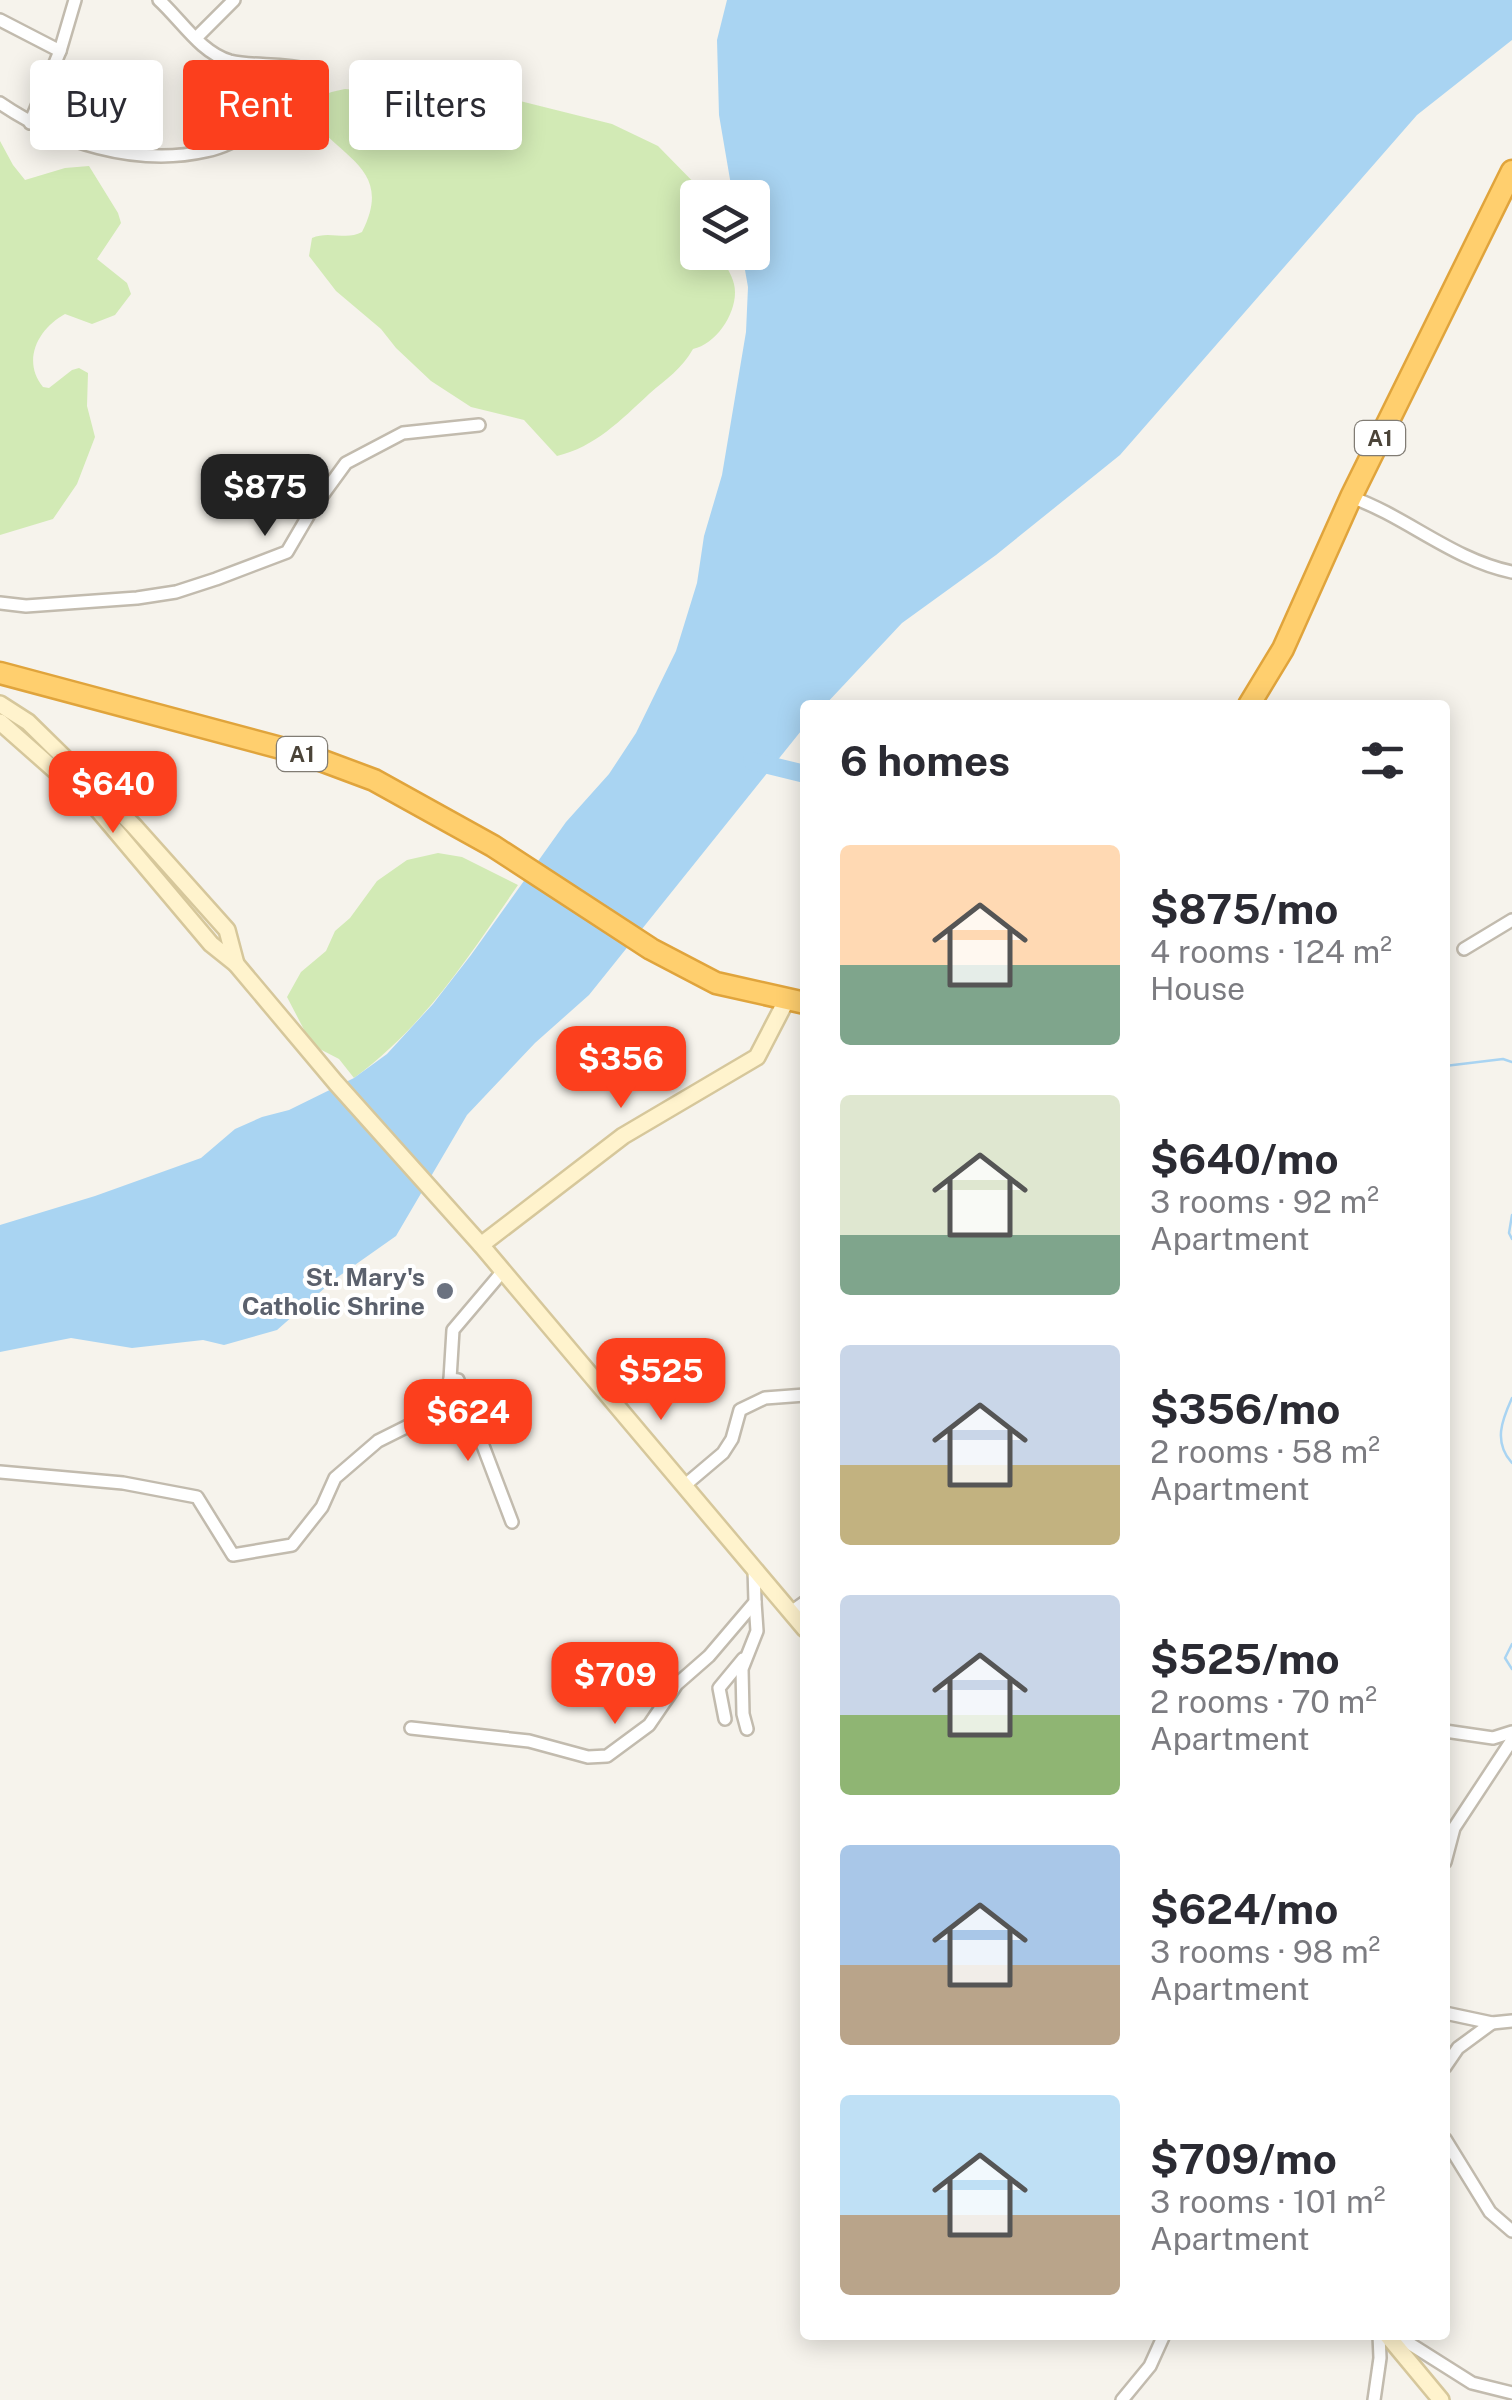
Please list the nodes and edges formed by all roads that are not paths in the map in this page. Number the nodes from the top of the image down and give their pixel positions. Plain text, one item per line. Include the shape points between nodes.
1 (75, 0) edge
2 (159, 0) edge
3 (234, 0) edge
4 (0, 20) edge
5 (197, 37) junction
6 (60, 51) junction
7 (56, 60) edge
8 (0, 102) edge
9 (30, 123) edge
10 (111, 150) edge
11 (1512, 171) edge
12 (479, 425) dead end
13 (1351, 497) junction
14 (1512, 572) edge
15 (0, 604) edge
16 (0, 673) edge
17 (1252, 700) edge
18 (0, 704) edge
19 (0, 722) edge
20 (1512, 920) edge
21 (1464, 949) dead end
22 (236, 964) junction
23 (795, 1002) edge
24 (481, 1245) junction
25 (502, 1270) junction
26 (450, 1379) junction
27 (800, 1395) edge
28 (0, 1472) edge
29 (684, 1486) junction
30 (512, 1522) dead end
31 (754, 1568) junction
32 (755, 1602) junction
33 (800, 1605) edge
34 (746, 1656) junction
35 (725, 1719) dead end
36 (411, 1728) dead end
37 (747, 1729) dead end
38 (1450, 1732) edge
39 (1512, 1732) edge
40 (1512, 1740) edge
41 (1450, 1843) edge
42 (1450, 2014) edge
43 (1512, 2022) edge
44 (1492, 2023) junction
45 (1450, 2060) edge
46 (1450, 2147) edge
47 (1512, 2231) edge
48 (1162, 2340) edge
49 (1379, 2340) edge
50 (1391, 2340) edge
51 (1404, 2340) edge
52 (1512, 2393) edge
53 (1122, 2400) edge
54 (1374, 2400) edge
55 (1440, 2400) edge

1 - 6 street
2 - 5 street
3 - 5 street
4 - 6 street
5 - 10 street via 233,62 308,70 298,109 202,152 157,158
6 - 7 street
8 - 9 street
11 - 13 highway, A1
12 - 15 street via 403,433 346,463 287,552 216,579 137,598
13 - 14 street via 1485,565
13 - 17 highway, A1 via 1283,650
16 - 23 highway, A1 via 307,755 374,780 494,846 651,949 716,983
18 - 22 main road via 28,722 134,826 227,930
19 - 22 main road via 92,804 211,944
20 - 21 street
22 - 24 main road
23 - 24 main road, A1 via 758,1057 623,1136
24 - 25 main road
25 - 26 street via 453,1330
25 - 29 main road
26 - 28 street via 442,1409 378,1442 336,1478 292,1545 233,1556 197,1497
26 - 30 street via 458,1380
27 - 29 street via 765,1398 740,1410 723,1453
29 - 31 main road
31 - 32 street
31 - 33 main road
32 - 34 street via 757,1631
32 - 36 street via 677,1684 649,1725 608,1756
34 - 35 street via 719,1688
34 - 37 street via 741,1692
38 - 39 street via 1493,1738
40 - 41 street
42 - 44 street
43 - 44 street
44 - 45 street
46 - 47 street via 1490,2212
48 - 53 street
49 - 54 street
50 - 55 main road
51 - 52 street via 1472,2383

